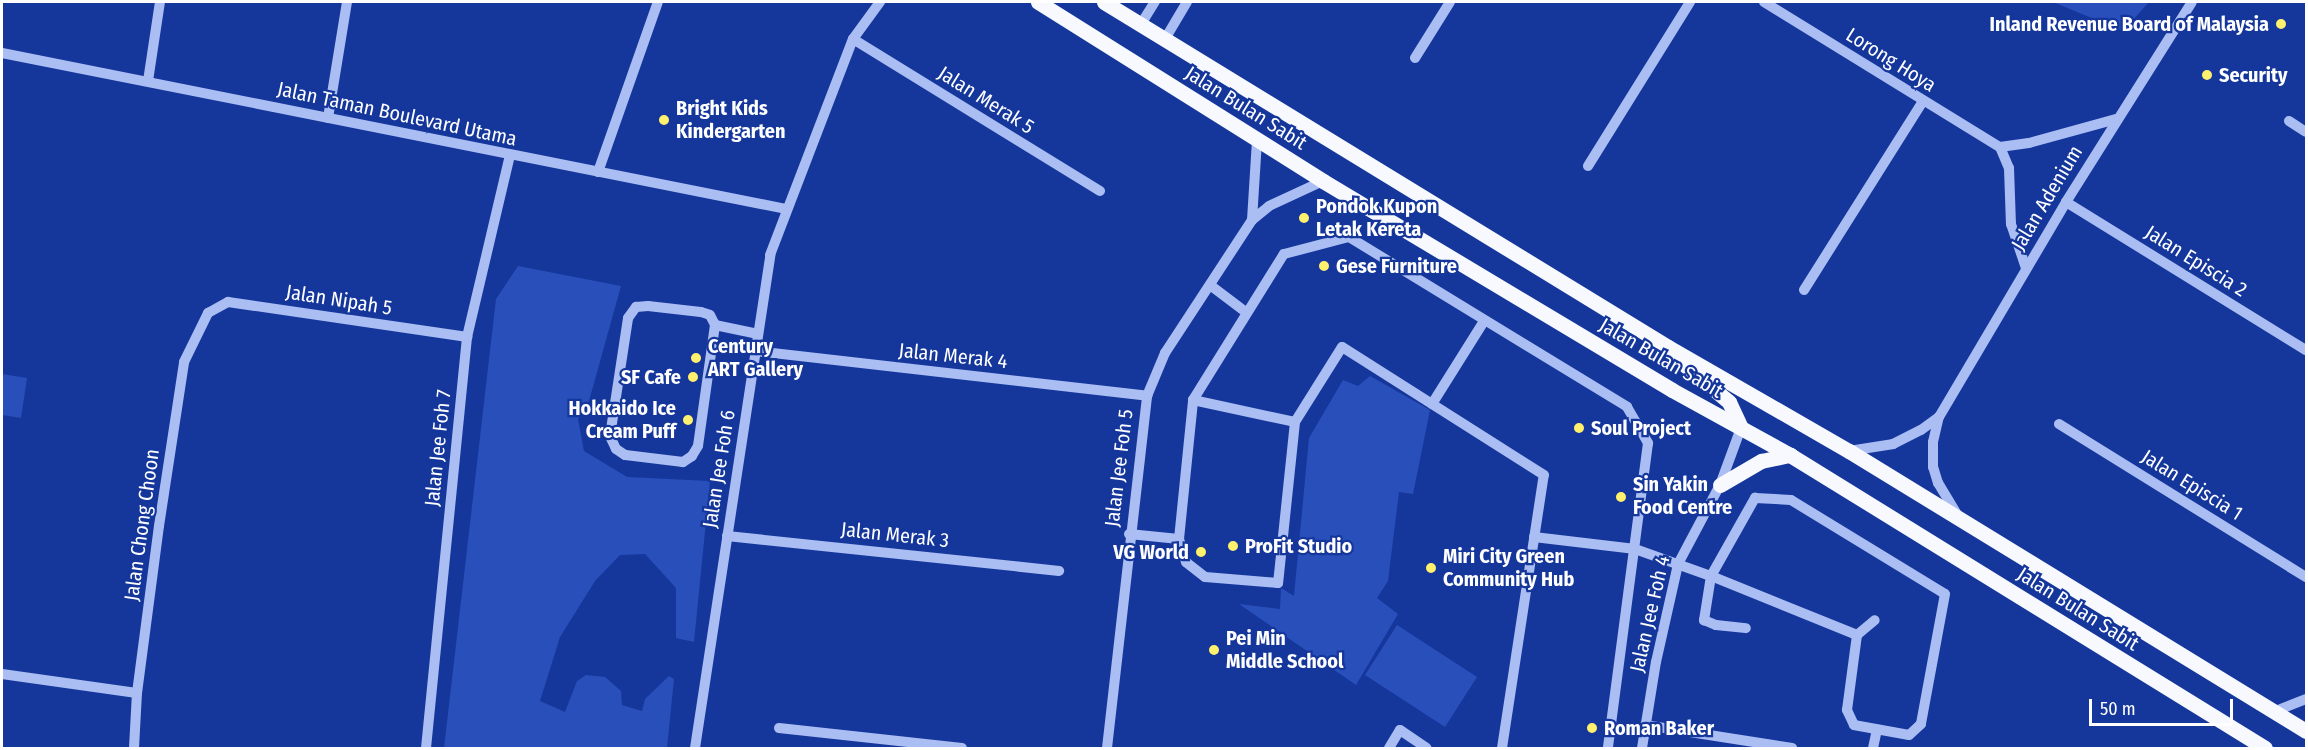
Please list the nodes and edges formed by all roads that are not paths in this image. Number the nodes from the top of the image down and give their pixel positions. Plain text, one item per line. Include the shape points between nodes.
1 (160, 2) edge
2 (347, 2) edge
3 (658, 2) edge
4 (880, 2) edge
5 (1038, 2) edge
6 (1104, 2) edge
7 (1155, 2) edge
8 (1187, 2) edge
9 (1450, 2) edge
10 (1690, 2) edge
11 (1764, 2) edge
12 (2192, 2) edge
13 (1141, 24) junction
14 (853, 39) junction
15 (1165, 39) junction
16 (2, 53) edge
17 (1415, 58) dead end
18 (148, 81) junction
19 (1923, 101) junction
20 (328, 118) junction
21 (2116, 119) junction
22 (2289, 121) dead end
23 (2307, 132) edge
24 (1257, 140) junction
25 (2000, 147) junction
26 (510, 155) junction
27 (1588, 166) dead end
28 (598, 172) junction
29 (1323, 182) junction
30 (1100, 191) dead end
31 (2066, 202) junction
32 (786, 209) junction
33 (1252, 220) junction
34 (2026, 268) junction
35 (1210, 285) junction
36 (1804, 290) dead end
37 (208, 313) joint
38 (1247, 313) junction
39 (1484, 321) junction
40 (716, 325) junction
41 (758, 334) junction
42 (466, 338) junction
43 (1668, 347) junction
44 (2307, 350) edge
45 (755, 351) junction
46 (1146, 396) junction
47 (1193, 400) junction
48 (1432, 404) junction
49 (1939, 417) junction
50 (1295, 422) junction
51 (2059, 424) dead end
52 (1741, 428) junction
53 (1850, 451) junction
54 (1790, 455) junction
55 (1720, 485) junction
56 (1961, 521) junction
57 (1129, 534) junction
58 (727, 536) junction
59 (1534, 537) junction
60 (1179, 539) junction
61 (1635, 549) junction
62 (1678, 564) junction
63 (1059, 571) dead end
64 (1711, 576) junction
65 (2307, 577) edge
66 (1875, 620) dead end
67 (1746, 628) dead end
68 (1857, 635) junction
69 (2, 674) edge
70 (138, 693) junction
71 (2307, 699) edge
72 (2276, 711) junction
73 (1646, 725) junction
74 (778, 728) dead end
75 (1877, 729) junction
76 (2307, 731) edge
77 (134, 748) edge
78 (426, 748) edge
79 (695, 748) edge
80 (962, 748) edge
81 (1107, 748) edge
82 (1389, 748) edge
83 (1427, 748) edge
84 (1502, 748) edge
85 (1608, 748) edge
86 (1642, 748) edge
87 (1792, 748) edge
88 (1873, 748) edge
89 (2265, 748) edge

1 - 18 street
2 - 20 street
3 - 28 street
4 - 14 street, Jalan Jee Foh 6
5 - 24 main road, Jalan Bulan Sabit
6 - 13 main road, Jalan Bulan Sabit
7 - 13 street
8 - 15 street
9 - 17 street
10 - 27 street
11 - 19 street, Lorong Hoya
12 - 21 street, Jalan Adenium
13 - 15 main road, Jalan Bulan Sabit
14 - 30 street, Jalan Merak 5
14 - 32 street, Jalan Jee Foh 6
15 - 43 main road, Jalan Bulan Sabit
16 - 18 street, Jalan Taman Boulevard Utama
18 - 20 street, Jalan Taman Boulevard Utama
19 - 25 street, Lorong Hoya
19 - 36 street
20 - 26 street, Jalan Taman Boulevard Utama
21 - 25 street
21 - 31 street, Jalan Adenium
22 - 23 street
24 - 29 main road, Jalan Bulan Sabit
24 - 33 street, Jalan Jee Foh 5
25 - 34 street via 2009,168 2011,224
26 - 28 street, Jalan Taman Boulevard Utama
26 - 42 street, Jalan Jee Foh 7
28 - 32 street, Jalan Taman Boulevard Utama
29 - 33 street, Jalan Jee Foh 5 via 1269,206
29 - 52 main road, Jalan Bulan Sabit
31 - 34 street, Jalan Adenium
31 - 44 street, Jalan Episcia 2
32 - 41 street, Jalan Jee Foh 6 via 770,255
33 - 35 street, Jalan Jee Foh 5
34 - 49 street, Jalan Adenium
35 - 38 street
35 - 46 street, Jalan Jee Foh 5 via 1166,353
37 - 42 street, Jalan Nipah 5 via 228,302
37 - 70 street, Jalan Chong Choon via 184,362
38 - 39 street via 1284,254 1349,237
38 - 47 street
39 - 48 street
39 - 61 street via 1627,407 1648,443
40 - 40 street via 698,446 692,456 683,462 625,455 616,449 610,436 628,318 636,307 701,312 710,315
40 - 41 street
41 - 45 street, Jalan Jee Foh 6
42 - 78 street, Jalan Jee Foh 7
43 - 52 main road via 1689,370 1729,402
43 - 53 main road, Jalan Bulan Sabit
45 - 46 street, Jalan Merak 4
45 - 58 street, Jalan Jee Foh 6
46 - 57 street, Jalan Jee Foh 5
47 - 50 street
47 - 60 street
48 - 50 street via 1342,347
48 - 59 street via 1544,475
49 - 53 street, Jalan Adenium via 1893,444
49 - 56 street, Jalan Adenium via 1933,467
50 - 60 street via 1278,583 1205,577 1186,562
51 - 65 street, Jalan Episcia 1
52 - 54 main road, Jalan Bulan Sabit
52 - 55 street, Jalan Jee Foh 4
53 - 56 main road, Jalan Bulan Sabit
54 - 55 main road via 1761,461
54 - 89 main road, Jalan Bulan Sabit
55 - 62 street, Jalan Jee Foh 4
56 - 72 main road, Jalan Bulan Sabit
57 - 60 street
57 - 81 street, Jalan Jee Foh 5
58 - 63 street, Jalan Merak 3
58 - 79 street, Jalan Jee Foh 6
59 - 61 street
59 - 84 street
61 - 62 street
61 - 85 street
62 - 64 street
62 - 73 street, Jalan Jee Foh 4
64 - 67 street via 1704,620
64 - 68 street
64 - 75 street via 1755,498 1791,500 1945,594 1921,724 1909,735
66 - 68 street
68 - 75 street via 1847,710 1854,725
69 - 70 street
70 - 77 street, Jalan Chong Choon
71 - 72 street
72 - 76 main road, Jalan Bulan Sabit
73 - 86 street, Jalan Jee Foh 4
73 - 87 street
74 - 80 street
75 - 88 street
82 - 83 street via 1400,730

